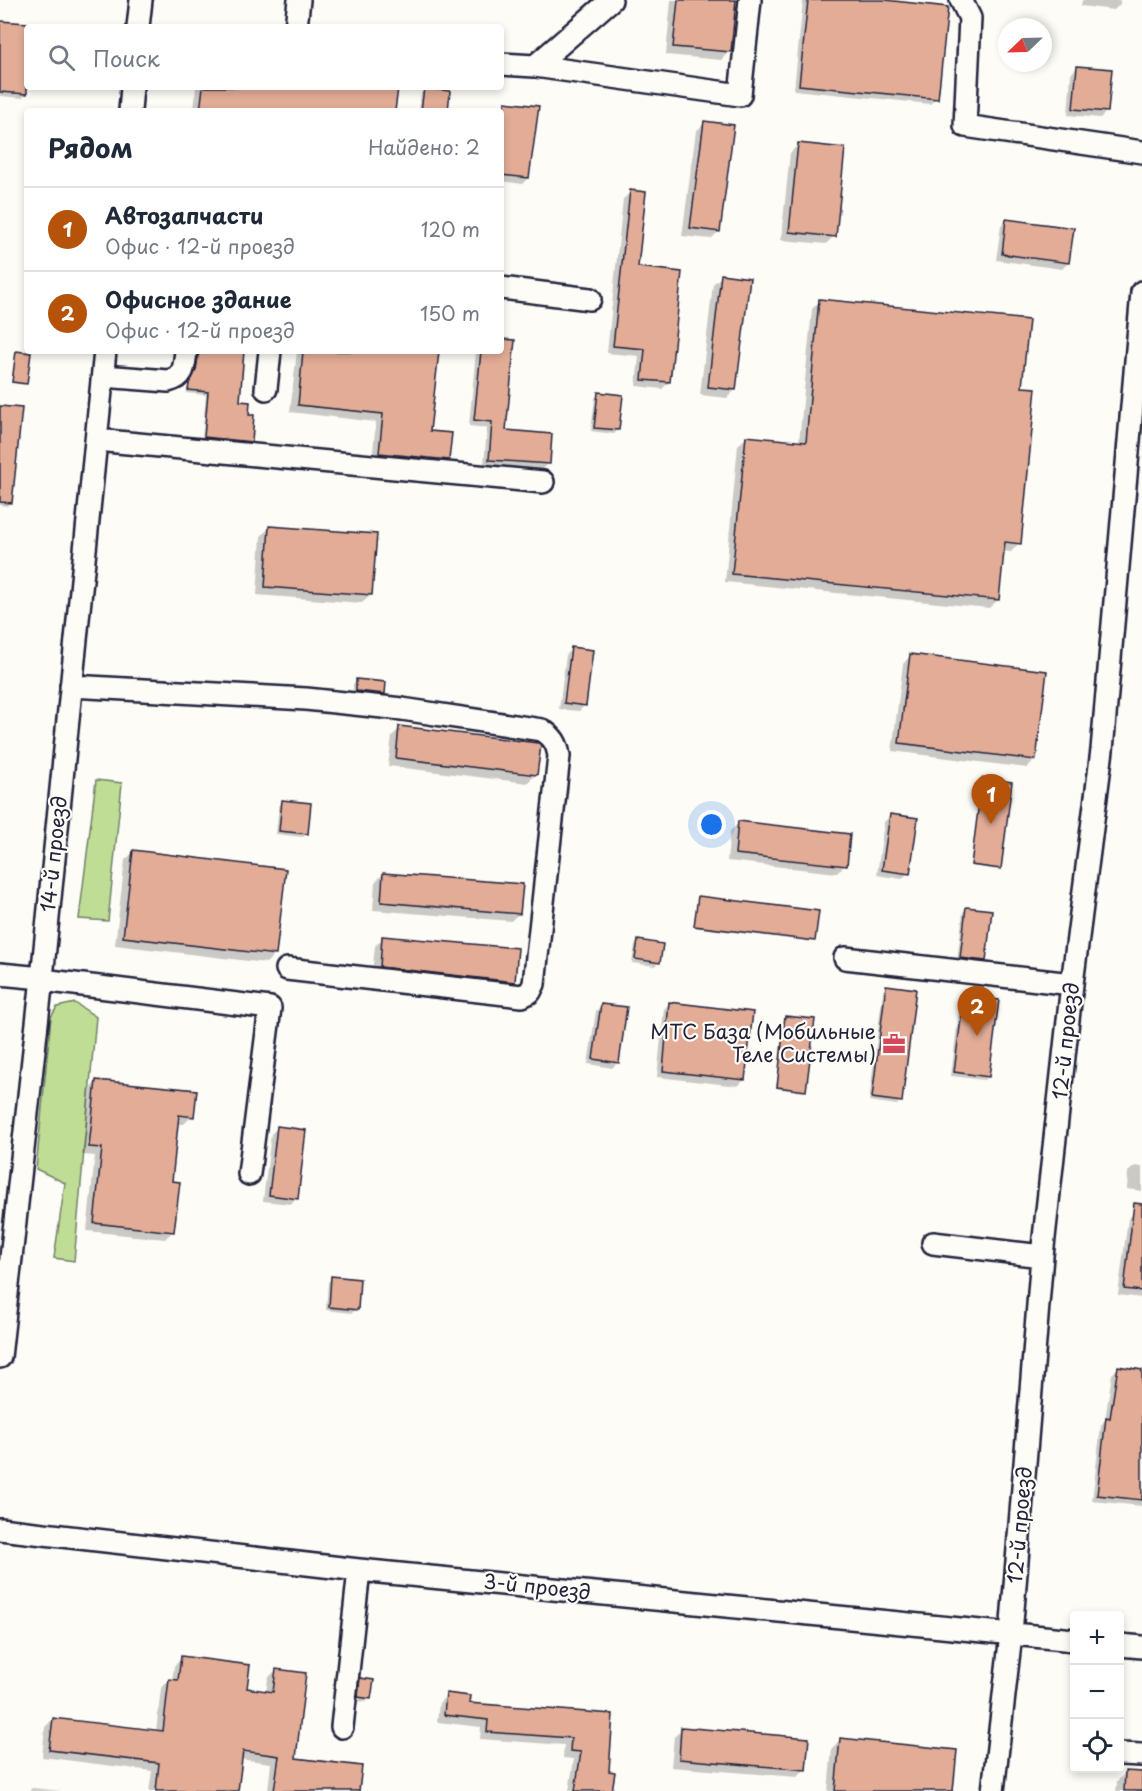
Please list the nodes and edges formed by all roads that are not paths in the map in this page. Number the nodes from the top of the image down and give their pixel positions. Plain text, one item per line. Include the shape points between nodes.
1 (141, 0) edge
2 (299, 0) edge
3 (611, 0) edge
4 (750, 0) edge
5 (961, 0) edge
6 (138, 24) edge
7 (296, 24) edge
8 (504, 64) edge
9 (535, 66) junction
10 (132, 90) edge
11 (130, 108) edge
12 (1142, 152) edge
13 (504, 288) edge
14 (1142, 291) edge
15 (590, 298) dead end
16 (105, 354) edge
17 (186, 354) edge
18 (270, 354) edge
19 (103, 376) junction
20 (266, 389) dead end
21 (96, 440) junction
22 (543, 482) dead end
23 (71, 686) junction
24 (845, 958) dead end
25 (287, 969) dead end
26 (0, 974) edge
27 (42, 979) junction
28 (1072, 984) junction
29 (249, 1174) dead end
30 (8, 1209) edge
31 (933, 1243) dead end
32 (1042, 1256) junction
33 (0, 1357) edge
34 (0, 1529) edge
35 (359, 1570) junction
36 (1011, 1634) junction
37 (1070, 1640) edge
38 (1124, 1645) edge
39 (1142, 1647) edge
40 (342, 1727) dead end
41 (1124, 1754) edge
42 (1142, 1755) edge
43 (993, 1791) edge

1 - 6 street
2 - 7 street
3 - 9 street
4 - 9 street via 740,95
5 - 12 street via 970,18 965,126
8 - 9 street
10 - 11 street
13 - 15 street
14 - 28 street, 12-й проезд via 1102,750
16 - 19 street, 14-й проезд
17 - 19 street via 184,370 168,381
18 - 20 street
19 - 21 street, 14-й проезд
21 - 22 street
21 - 23 street, 14-й проезд
23 - 25 street via 306,699 542,730 552,737 559,756 530,992 522,996
23 - 27 street, 14-й проезд
24 - 28 street
26 - 27 street
27 - 29 street via 270,1008
27 - 30 street, 14-й проезд
28 - 32 street, 12-й проезд
30 - 33 street, 14-й проезд
31 - 32 street
32 - 36 street, 12-й проезд
34 - 35 street, 3-й проезд
35 - 36 street, 3-й проезд
35 - 40 street
36 - 37 street, 3-й проезд
36 - 43 street, 12-й проезд
38 - 39 street
41 - 42 street

